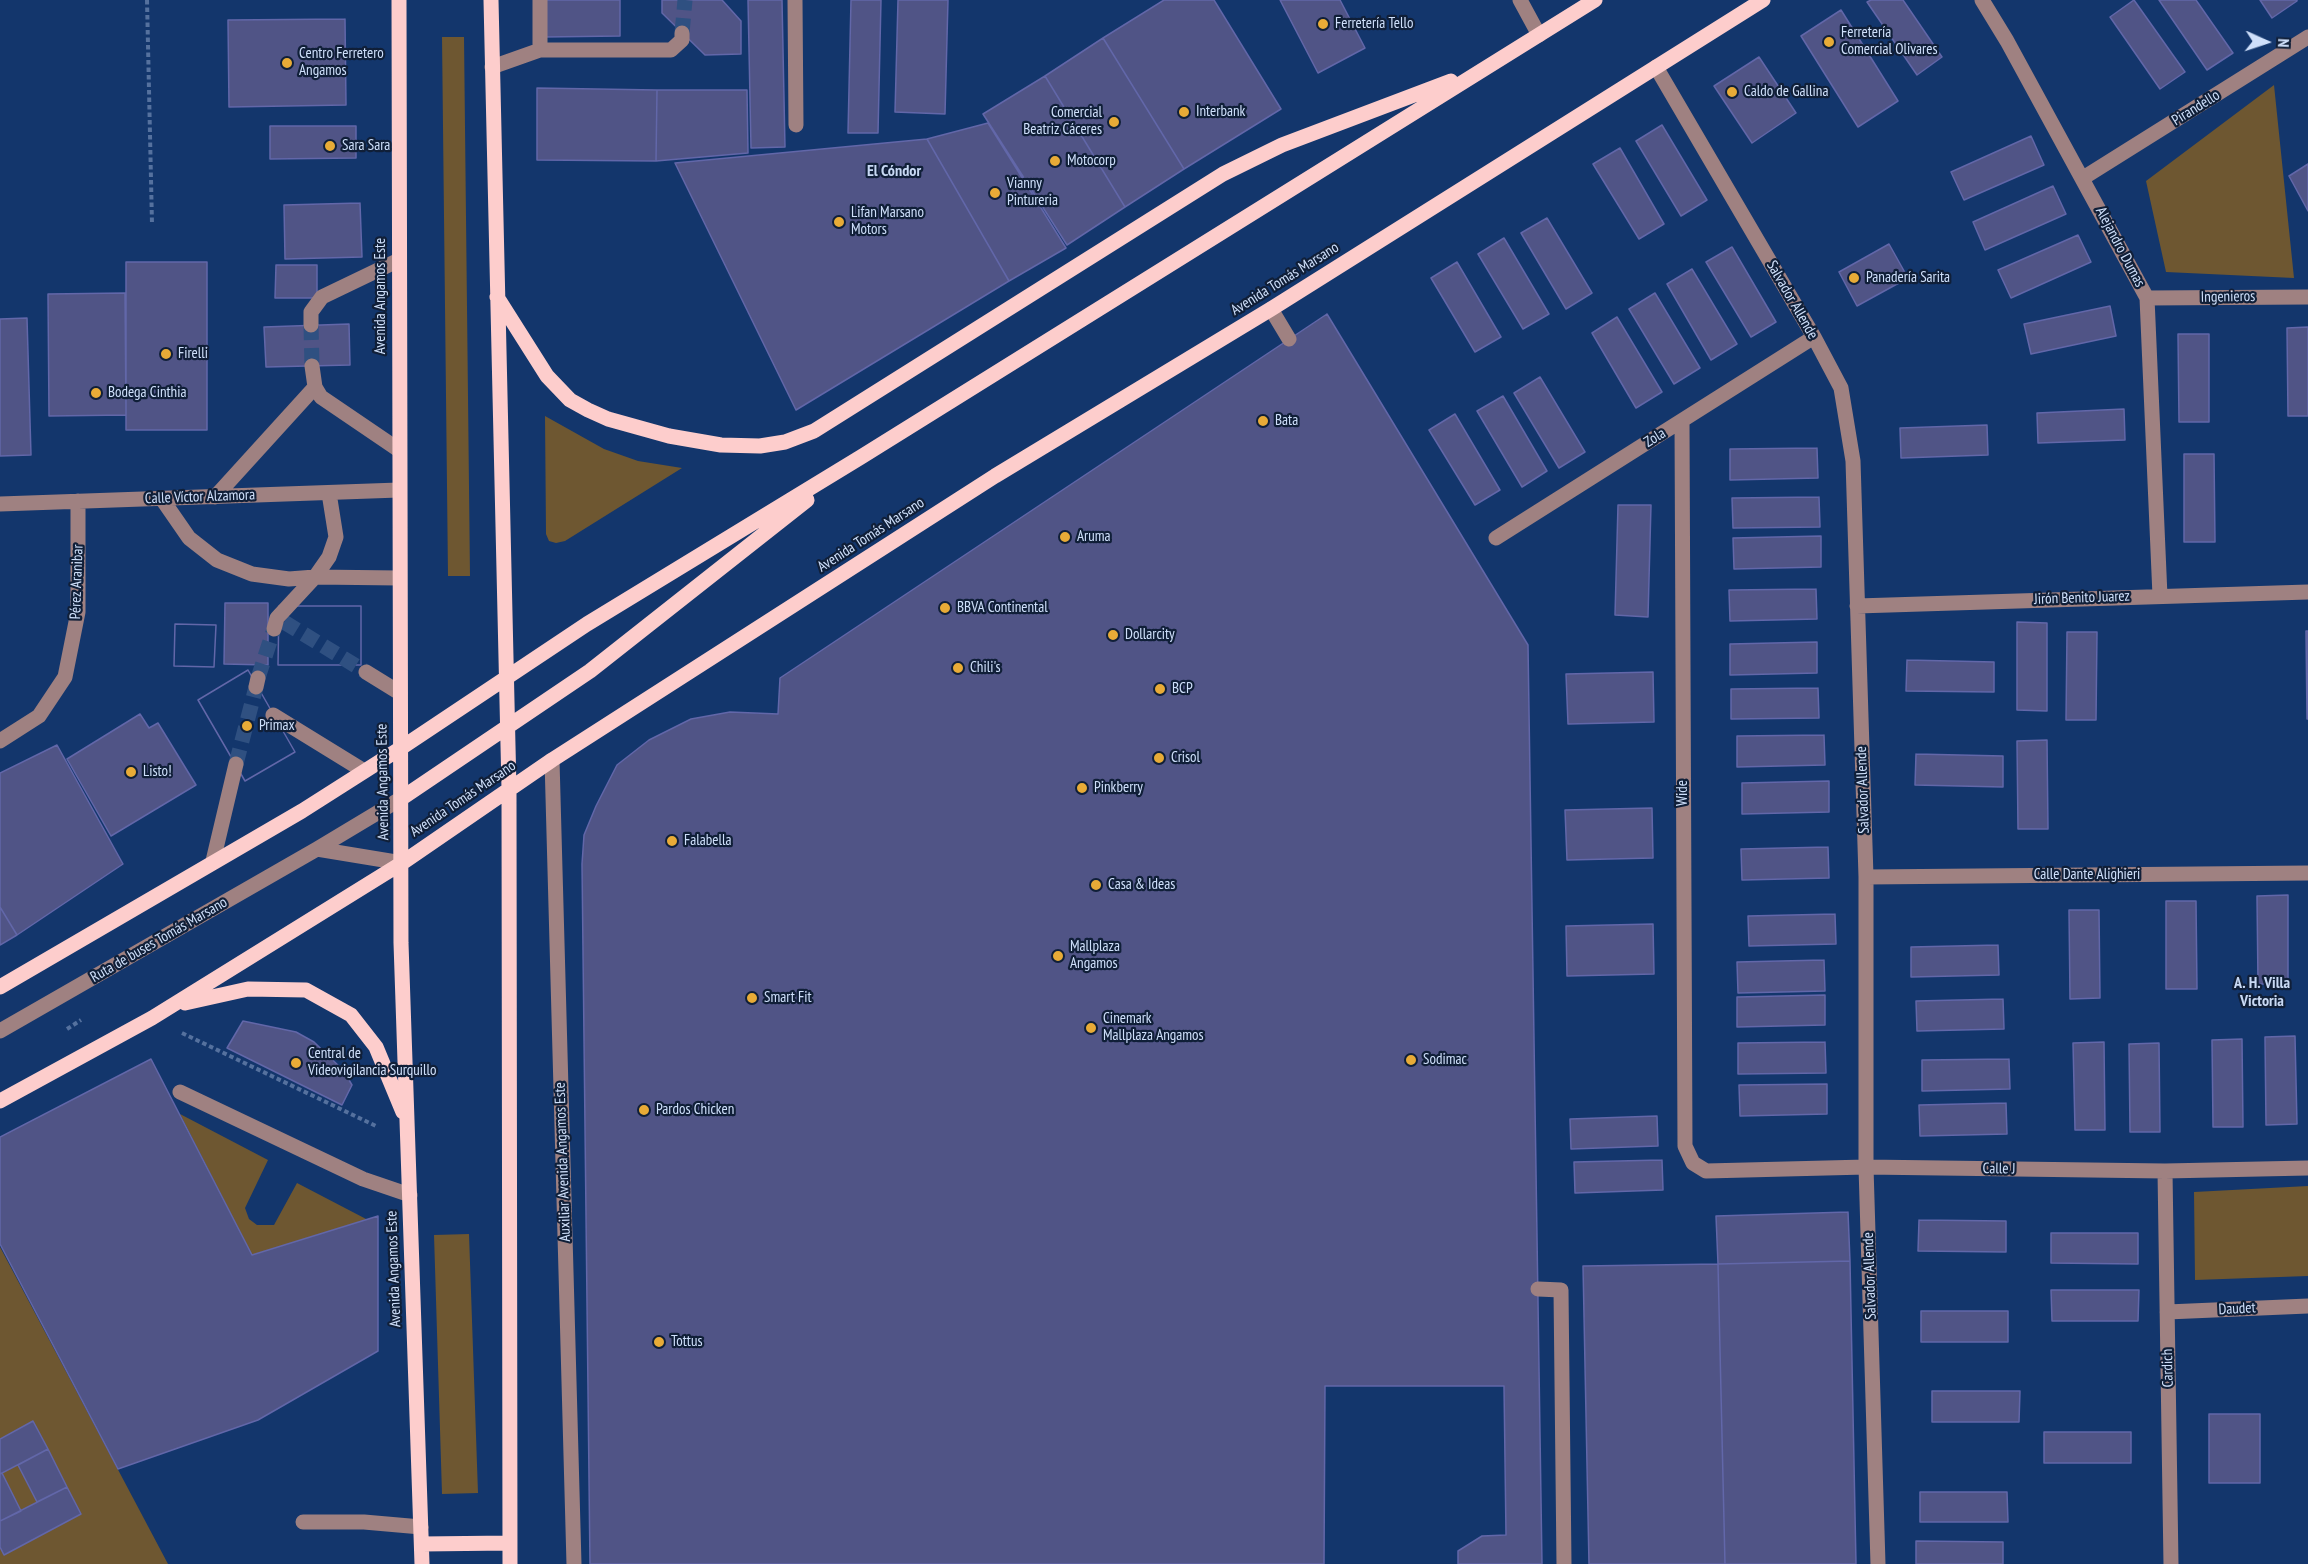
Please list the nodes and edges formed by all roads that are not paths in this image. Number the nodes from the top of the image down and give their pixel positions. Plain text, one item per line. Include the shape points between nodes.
1 (399, 0) edge
2 (491, 0) edge
3 (540, 0) edge
4 (795, 0) edge
5 (1520, 0) edge
6 (1595, 0) edge
7 (1763, 0) edge
8 (1982, 0) edge
9 (682, 33) tunnel mouth
10 (1539, 35) junction
11 (2308, 37) edge
12 (540, 50) junction
13 (492, 67) junction
14 (1656, 67) junction
15 (1479, 70) junction
16 (796, 125) dead end
17 (2083, 178) junction
18 (399, 260) junction
19 (497, 296) junction
20 (2308, 297) edge
21 (2147, 298) junction
22 (1271, 309) junction
23 (311, 325) tunnel mouth
24 (1814, 337) junction
25 (1289, 339) dead end
26 (312, 366) tunnel mouth
27 (315, 387) junction
28 (1682, 421) junction
29 (399, 450) junction
30 (861, 457) junction
31 (399, 490) junction
32 (329, 493) junction
33 (215, 497) junction
34 (162, 499) junction
35 (78, 501) junction
36 (0, 504) edge
37 (1496, 538) dead end
38 (315, 576) junction
39 (399, 578) junction
40 (2308, 592) edge
41 (2160, 596) junction
42 (1857, 606) junction
43 (279, 623) tunnel mouth
44 (366, 672) tunnel mouth
45 (507, 677) junction
46 (400, 693) junction
47 (273, 715) dead end
48 (507, 727) junction
49 (0, 741) edge
50 (401, 748) junction
51 (552, 760) junction
52 (236, 764) tunnel mouth
53 (363, 771) junction
54 (508, 789) junction
55 (402, 798) junction
56 (317, 849) junction
57 (213, 861) junction
58 (402, 863) junction
59 (2308, 873) edge
60 (1866, 877) junction
61 (0, 987) edge
62 (173, 1005) junction
63 (0, 1031) edge
64 (180, 1092) dead end
65 (0, 1101) edge
66 (407, 1120) junction
67 (1693, 1163) joint
68 (1866, 1167) junction
69 (2308, 1168) edge
70 (2165, 1171) junction
71 (410, 1195) junction
72 (1538, 1288) dead end
73 (2308, 1306) edge
74 (2166, 1312) junction
75 (303, 1522) dead end
76 (421, 1527) junction
77 (422, 1544) junction
78 (509, 1544) junction
79 (422, 1564) edge
80 (510, 1564) edge
81 (574, 1564) edge
82 (1564, 1564) edge
83 (1878, 1564) edge
84 (2171, 1564) edge

1 - 18 main road, Avenida Angamos Este
2 - 13 main road
3 - 12 street
4 - 16 street
5 - 10 street
6 - 10 main road
7 - 14 main road, Avenida Tomás Marsano
8 - 17 street, Alejandro Dumas
9 - 12 street via 682,40 671,50
10 - 15 main road
11 - 17 street, Pirandello
12 - 13 street
13 - 19 main road
14 - 22 main road, Avenida Tomás Marsano
14 - 24 street, Salvador Allende
15 - 19 main road via 1282,145 1223,174 814,431 785,442 721,445 669,436 588,410 570,400 547,376
15 - 30 main road
17 - 21 street, Alejandro Dumas
18 - 23 street via 322,297 310,312
18 - 29 main road, Avenida Angamos Este
19 - 45 main road
20 - 21 street, Ingenieros
21 - 41 street, Alejandro Dumas
22 - 25 street
22 - 51 main road, Avenida Tomás Marsano via 995,476
24 - 28 street, Zola
24 - 42 street, Salvador Allende via 1841,388 1853,461
26 - 27 street
27 - 29 street via 321,397
27 - 33 street
28 - 37 street, Zola
28 - 67 street, Wide via 1685,1146
29 - 31 main road, Avenida Angamos Este
30 - 45 main road
30 - 48 main road via 590,670
31 - 32 street, Calle Víctor Alzamora
31 - 39 main road, Avenida Angamos Este
32 - 33 street, Calle Víctor Alzamora
32 - 38 street via 336,537 329,557
33 - 34 street, Calle Víctor Alzamora
34 - 35 street, Calle Víctor Alzamora
34 - 38 street via 189,537 217,560 252,574 289,579
35 - 36 street, Calle Víctor Alzamora
35 - 49 street, Pérez Aranibar via 78,612 65,677 39,716
38 - 39 street
38 - 43 street
39 - 46 main road, Avenida Angamos Este
40 - 41 street, Jirón Benito Juarez
41 - 42 street, Jirón Benito Juarez
42 - 60 street, Salvador Allende
44 - 46 street
45 - 48 main road
45 - 50 main road
46 - 50 main road, Avenida Angamos Este
47 - 53 street
48 - 54 main road
48 - 55 main road
50 - 53 main road
50 - 55 main road, Avenida Angamos Este
51 - 54 main road, Avenida Tomás Marsano
51 - 81 street, Auxiliar Avenida Angamos Este
52 - 57 street
53 - 57 main road
54 - 58 main road, Avenida Tomás Marsano
54 - 78 main road
55 - 56 street, Ruta de buses Tomás Marsano
55 - 58 main road, Avenida Angamos Este
56 - 58 street
56 - 63 street, Ruta de buses Tomás Marsano
57 - 61 main road
58 - 62 main road, Avenida Tomás Marsano
58 - 66 main road, Avenida Angamos Este
59 - 60 street, Calle Dante Alighieri
60 - 68 street, Salvador Allende
62 - 65 main road, Avenida Tomás Marsano
62 - 66 main road via 248,989 306,990 351,1015 376,1047
64 - 71 street via 363,1179
66 - 71 main road, Avenida Angamos Este
67 - 68 street, Calle J via 1706,1171
68 - 70 street, Calle J
68 - 83 street, Salvador Allende
69 - 70 street, Calle J
70 - 74 street, Cardich
71 - 76 main road, Avenida Angamos Este
72 - 82 street via 1560,1290
73 - 74 street, Daudet
74 - 84 street, Cardich
75 - 76 street
76 - 77 main road, Avenida Angamos Este
77 - 78 main road
77 - 79 main road, Avenida Angamos Este
78 - 80 main road

